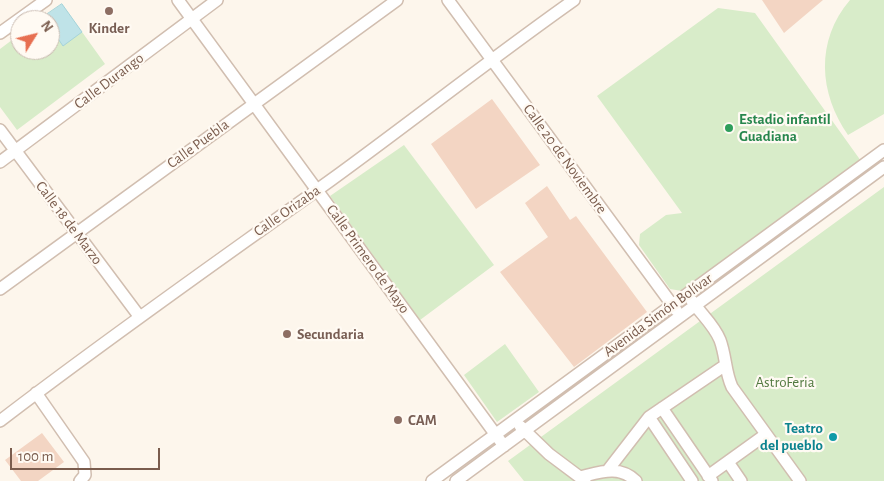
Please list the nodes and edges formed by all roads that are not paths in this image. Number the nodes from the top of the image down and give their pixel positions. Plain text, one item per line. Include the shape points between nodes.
1 (46, 0) edge
2 (178, 0) edge
3 (217, 0) edge
4 (397, 0) edge
5 (448, 0) edge
6 (574, 0) edge
7 (191, 19) junction
8 (0, 33) edge
9 (491, 59) junction
10 (253, 103) junction
11 (0, 130) edge
12 (884, 150) edge
13 (15, 151) junction
14 (0, 162) edge
15 (884, 167) edge
16 (318, 190) junction
17 (76, 233) junction
18 (0, 289) edge
19 (687, 293) junction
20 (672, 304) junction
21 (696, 306) junction
22 (139, 316) junction
23 (681, 317) junction
24 (724, 366) junction
25 (36, 393) junction
26 (662, 408) junction
27 (649, 417) junction
28 (0, 421) edge
29 (516, 421) junction
30 (525, 430) junction
31 (765, 435) junction
32 (496, 436) junction
33 (504, 446) junction
34 (728, 462) junction
35 (608, 470) junction
36 (710, 478) edge
37 (583, 479) edge
38 (80, 481) edge
39 (432, 481) edge
40 (456, 481) edge
41 (636, 481) edge
42 (692, 481) edge
43 (741, 481) edge
44 (800, 481) edge

1 - 8 street
2 - 7 street, Calle Primero de Mayo
3 - 7 street, Calle Durango
4 - 10 street, Calle Puebla
5 - 9 street, Calle 20 de Noviembre
6 - 9 street, Calle Orizaba
7 - 10 street, Calle Primero de Mayo
7 - 13 street, Calle Durango
9 - 16 street, Calle Orizaba
9 - 20 street, Calle 20 de Noviembre
10 - 16 street, Calle Primero de Mayo
10 - 17 street, Calle Puebla
11 - 13 street, Calle 18 de Marzo
12 - 19 street, Avenida Simón Bolívar
13 - 14 street, Calle Durango
13 - 17 street, Calle 18 de Marzo
15 - 21 street, Avenida Simón Bolívar
16 - 22 street, Calle Orizaba
16 - 32 street, Calle Primero de Mayo
17 - 18 street, Calle Puebla
17 - 22 street, Calle 18 de Marzo
19 - 20 street, Avenida Simón Bolívar
19 - 21 street
20 - 23 street, Calle 20 de Noviembre
20 - 29 street, Avenida Simón Bolívar
21 - 23 street, Avenida Simón Bolívar
21 - 24 street via 716,332 724,354
22 - 25 street, Calle Orizaba
23 - 30 street, Avenida Simón Bolívar
24 - 26 street
24 - 31 street via 732,387
25 - 28 street, Calle Orizaba
25 - 38 street via 84,462 85,475
26 - 27 street
26 - 36 street
27 - 35 street
27 - 42 street
29 - 30 street
29 - 32 street, Avenida Simón Bolívar
30 - 33 street, Avenida Simón Bolívar
30 - 37 street via 549,454
31 - 34 street
31 - 44 street
32 - 33 street, Calle Primero de Mayo
32 - 39 street, Avenida Simón Bolívar
33 - 40 street, Avenida Simón Bolívar
34 - 36 street
34 - 43 street
35 - 37 street
35 - 41 street via 620,471

